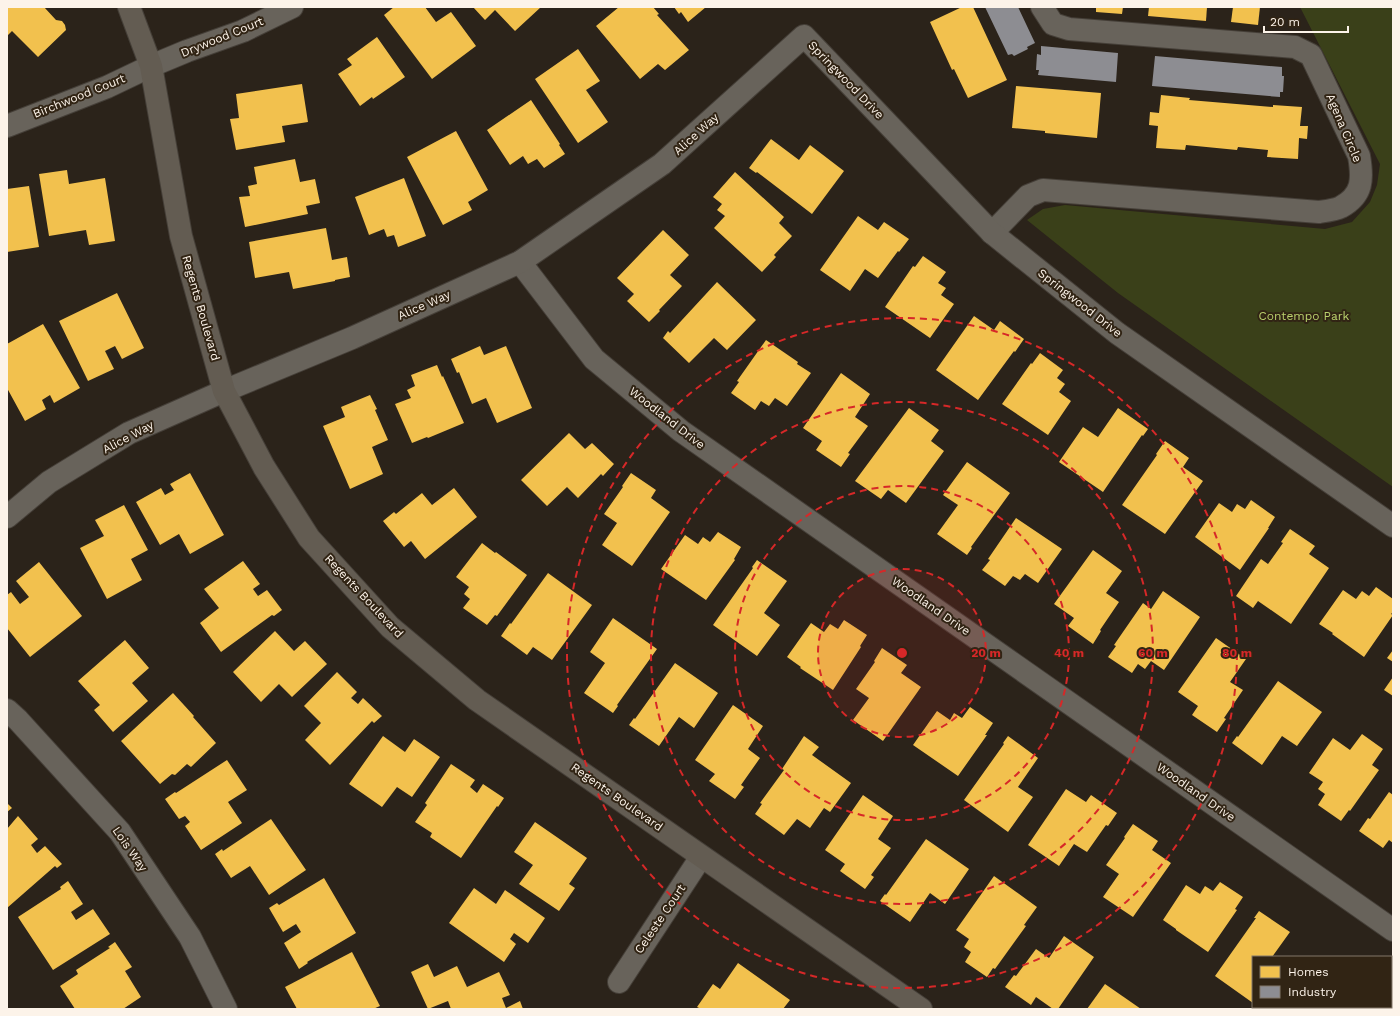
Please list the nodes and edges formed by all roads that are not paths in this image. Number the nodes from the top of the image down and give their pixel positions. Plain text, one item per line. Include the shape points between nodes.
1 (129, 7) edge
2 (292, 7) edge
3 (1042, 7) edge
4 (804, 36) joint
5 (151, 66) junction
6 (7, 126) edge
7 (992, 233) junction
8 (520, 262) junction
9 (224, 391) junction
10 (7, 517) edge
11 (1393, 526) edge
12 (7, 710) edge
13 (701, 857) junction
14 (1393, 930) edge
15 (619, 982) dead end
16 (226, 1009) edge
17 (921, 1009) edge

1 - 5 street, Regents Boulevard
2 - 5 street, Drywood Court via 243,31
3 - 7 street, Agena Circle via 1053,24 1069,29 1295,47 1311,55 1359,156 1362,172 1359,190 1340,208 1319,212 1043,190 1028,196
4 - 7 street, Springwood Drive
4 - 8 street, Alice Way via 662,164
5 - 6 street, Birchwood Court via 107,87
5 - 9 street, Regents Boulevard via 181,236
7 - 11 street, Springwood Drive via 1117,332
8 - 9 street, Alice Way via 352,338
8 - 14 street, Woodland Drive via 594,359 681,431
9 - 10 street, Alice Way via 130,433 49,482
9 - 13 street, Regents Boulevard via 264,467 309,538 390,627 477,700
12 - 16 street, Lois Way via 120,832 190,937
13 - 15 street, Celeste Court
13 - 17 street, Regents Boulevard

